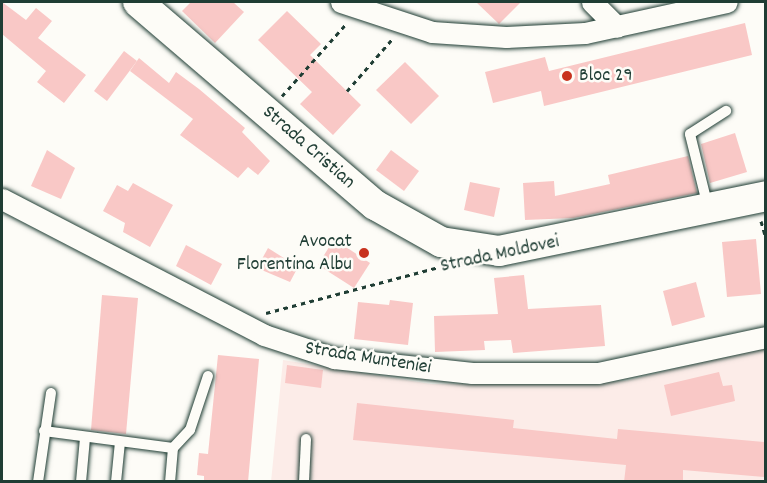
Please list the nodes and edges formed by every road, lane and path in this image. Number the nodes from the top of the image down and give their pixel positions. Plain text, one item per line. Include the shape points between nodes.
1 (138, 2) edge
2 (592, 2) edge
3 (728, 2) edge
4 (350, 5) edge
5 (404, 25) junction
6 (617, 27) junction
7 (296, 81) dead end
8 (347, 91) dead end
9 (726, 111) dead end
10 (2, 199) edge
11 (763, 208) edge
12 (709, 210) junction
13 (765, 239) edge
14 (499, 251) joint
15 (442, 267) dead end
16 (236, 321) junction
17 (765, 337) edge
18 (208, 376) dead end
19 (51, 393) dead end
20 (44, 431) junction
21 (85, 438) junction
22 (306, 439) dead end
23 (120, 442) junction
24 (173, 448) junction
25 (38, 482) edge
26 (81, 482) edge
27 (116, 482) edge
28 (170, 482) edge
29 (304, 482) edge

1 - 14 street, Strada Cristian via 394,220 441,242
2 - 6 street
3 - 6 street
4 - 5 street
4 - 7 path
5 - 6 street via 506,37
5 - 8 path
9 - 12 lane via 690,134
10 - 16 street, Strada Munteniei
11 - 12 street, Strada Moldovei
11 - 13 path
12 - 14 street, Strada Moldovei
15 - 16 path, Strada Moldovei
16 - 17 street, Strada Munteniei via 334,358 472,374 630,369
18 - 24 lane via 190,430
19 - 20 lane
20 - 21 lane
20 - 25 lane
21 - 23 lane
21 - 26 lane
22 - 29 lane
23 - 24 lane
23 - 27 lane
24 - 28 lane

